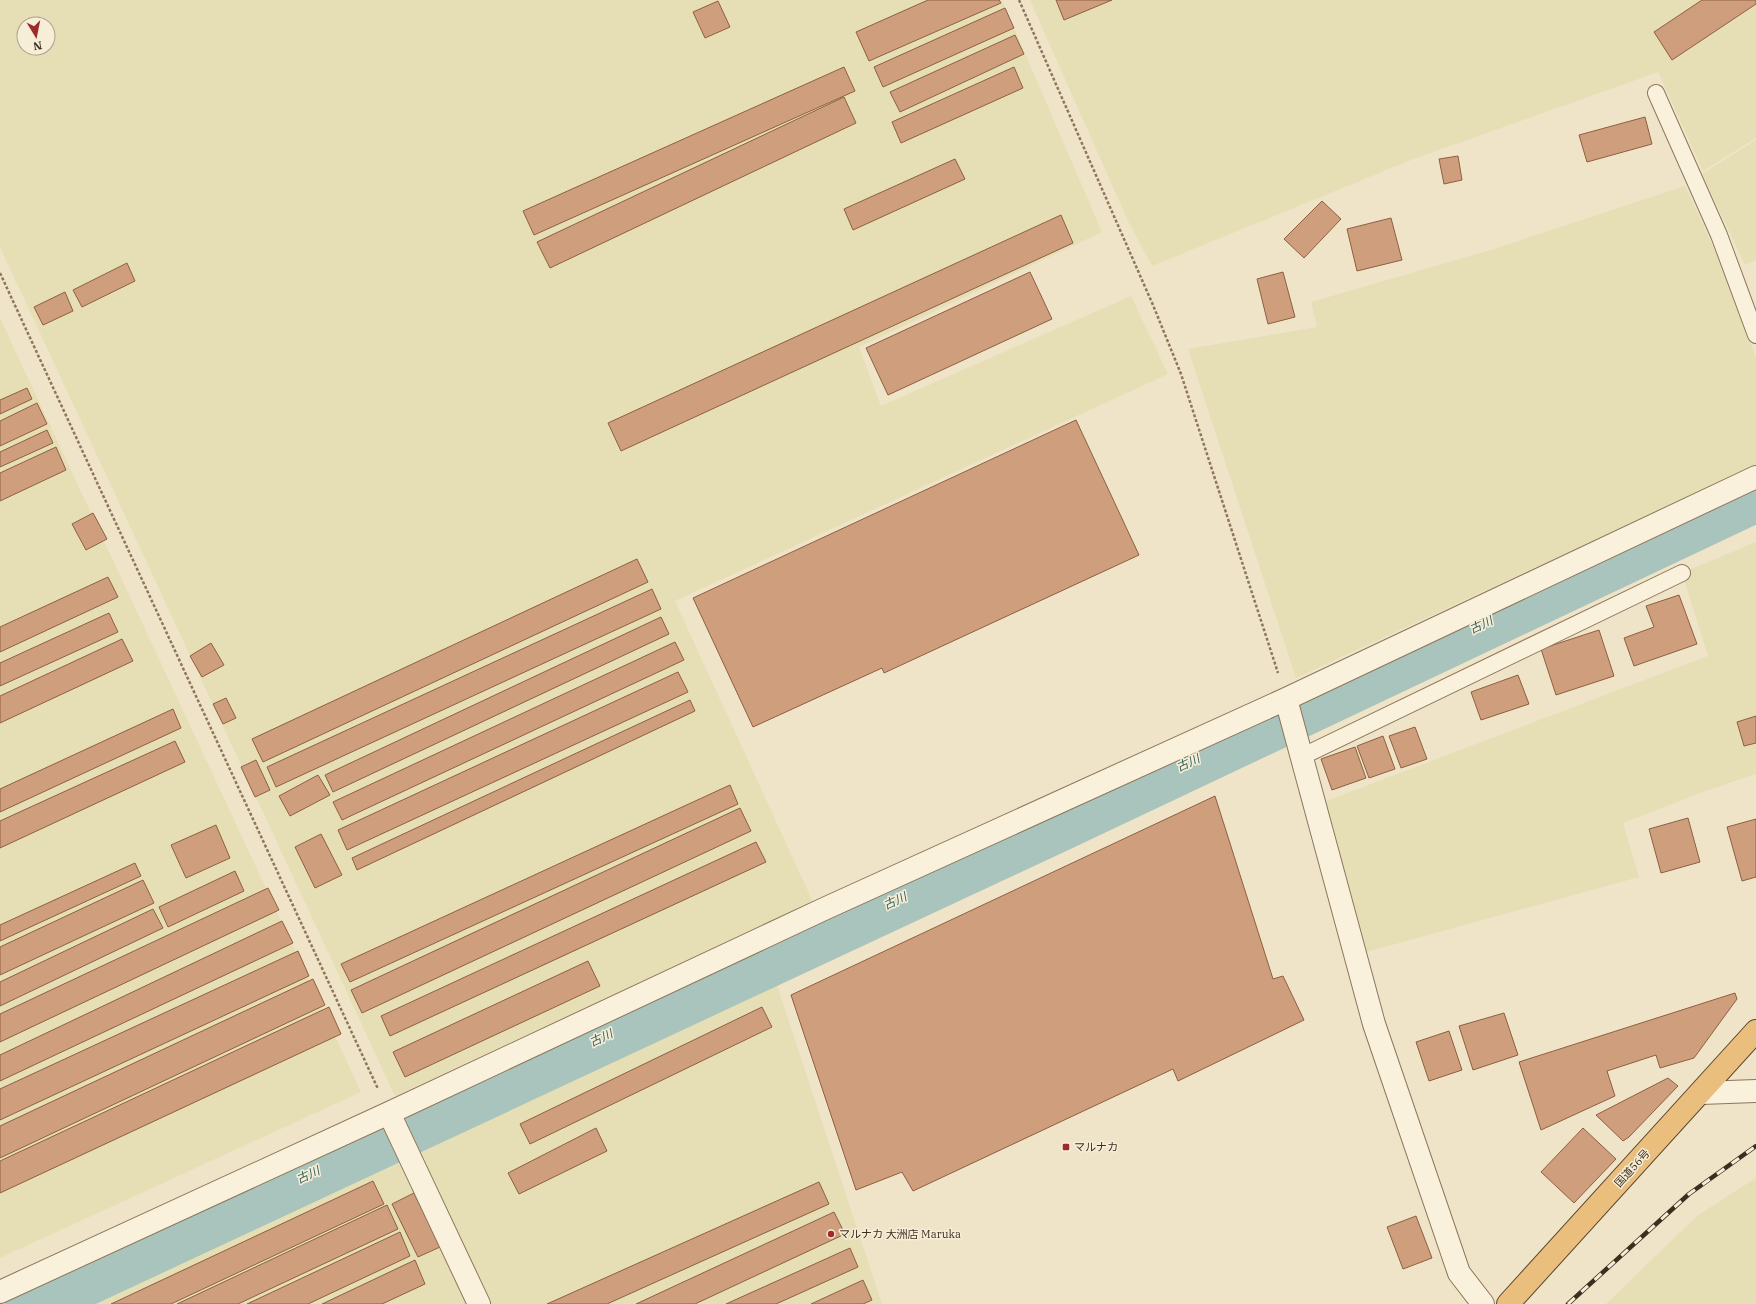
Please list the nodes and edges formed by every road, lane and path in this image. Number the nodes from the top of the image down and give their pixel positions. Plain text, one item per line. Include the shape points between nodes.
1 (1019, 0) edge
2 (1656, 94) dead end
3 (0, 273) edge
4 (1756, 336) edge
5 (1756, 477) edge
6 (1682, 574) dead end
7 (1288, 704) junction
8 (1298, 748) junction
9 (1756, 1031) edge
10 (1756, 1091) edge
11 (1701, 1093) junction
12 (389, 1113) junction
13 (0, 1292) edge
14 (478, 1304) edge
15 (1483, 1304) edge
16 (1508, 1304) edge

1 - 7 path via 1153,305 1180,374
2 - 4 lane via 1719,235
3 - 12 path
5 - 7 street
6 - 8 lane
7 - 8 street
7 - 12 street via 824,909
8 - 15 street via 1374,1024 1459,1273
9 - 11 highway, 国道56号
10 - 11 street
11 - 16 highway, 国道56号
12 - 13 street
12 - 14 street

